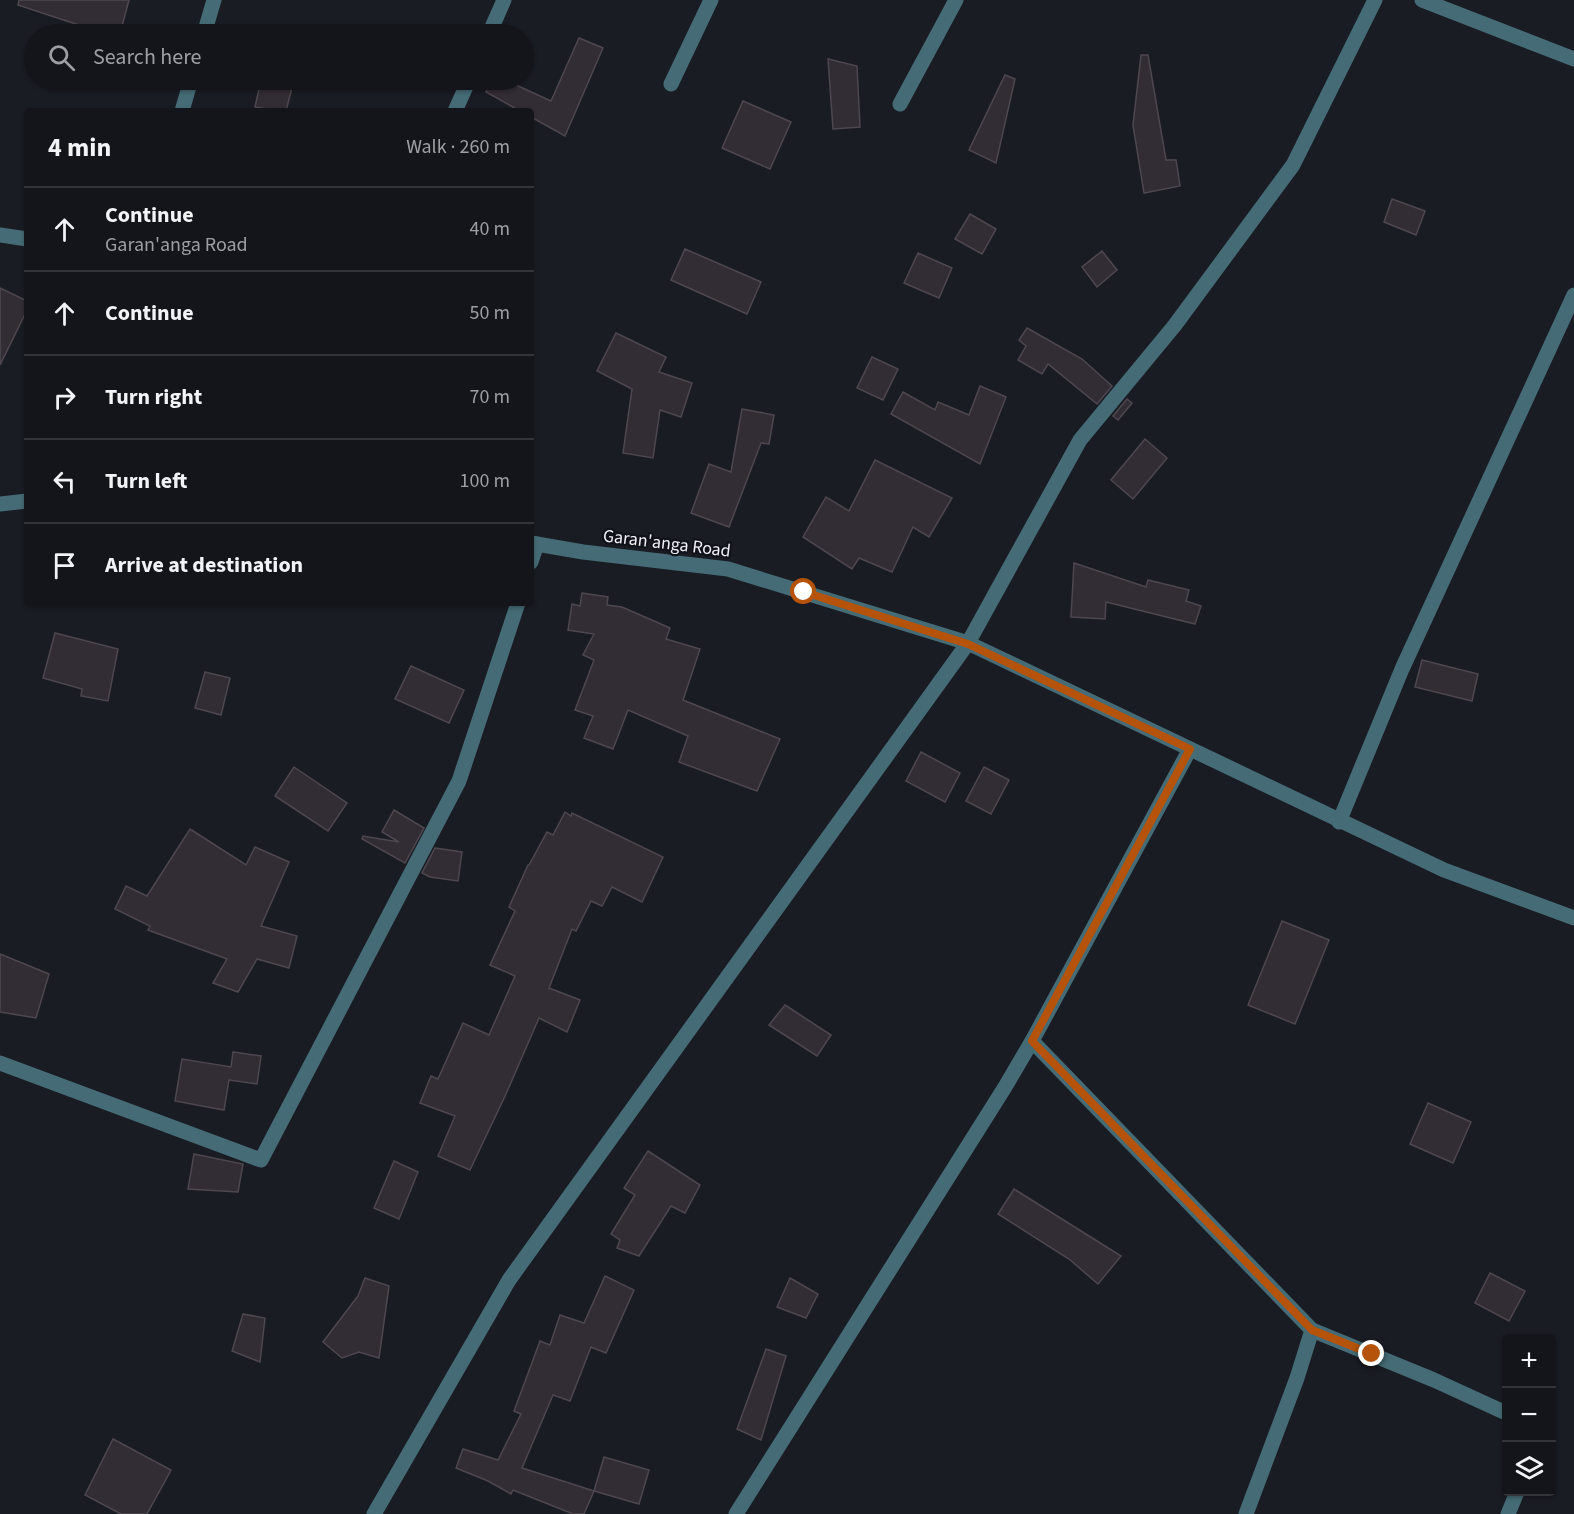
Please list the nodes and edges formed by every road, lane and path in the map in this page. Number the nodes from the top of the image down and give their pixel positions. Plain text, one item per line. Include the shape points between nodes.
1 (214, 0) edge
2 (504, 0) edge
3 (711, 0) edge
4 (956, 0) edge
5 (1375, 0) edge
6 (1422, 0) edge
7 (207, 24) edge
8 (493, 24) edge
9 (1574, 59) edge
10 (671, 84) dead end
11 (188, 90) edge
12 (464, 90) edge
13 (900, 104) dead end
14 (183, 108) edge
15 (456, 108) edge
16 (0, 235) edge
17 (24, 239) edge
18 (1574, 295) edge
19 (24, 501) edge
20 (0, 504) edge
21 (534, 543) edge
22 (517, 606) edge
23 (968, 644) junction
24 (1190, 749) junction
25 (1340, 822) junction
26 (1574, 918) edge
27 (1032, 1041) junction
28 (0, 1062) edge
29 (1312, 1330) junction
30 (1502, 1411) edge
31 (1514, 1496) edge
32 (374, 1514) edge
33 (736, 1514) edge
34 (1246, 1514) edge
35 (1508, 1514) edge

1 - 7 street
2 - 8 street
3 - 10 street
4 - 13 street
5 - 23 street via 1293,165 1175,326 1080,440
6 - 9 street
11 - 14 street
12 - 15 street
16 - 17 street
18 - 25 street via 1402,669
19 - 20 street
21 - 23 street, Garan'anga Road via 728,568
22 - 28 street via 459,781 261,1160
23 - 24 street, Garan'anga Road
23 - 32 street via 509,1280
24 - 25 street, Garan'anga Road
24 - 27 street
25 - 26 street, Garan'anga Road via 1444,870
27 - 29 street
27 - 33 street
29 - 30 street
29 - 34 street
31 - 35 street

